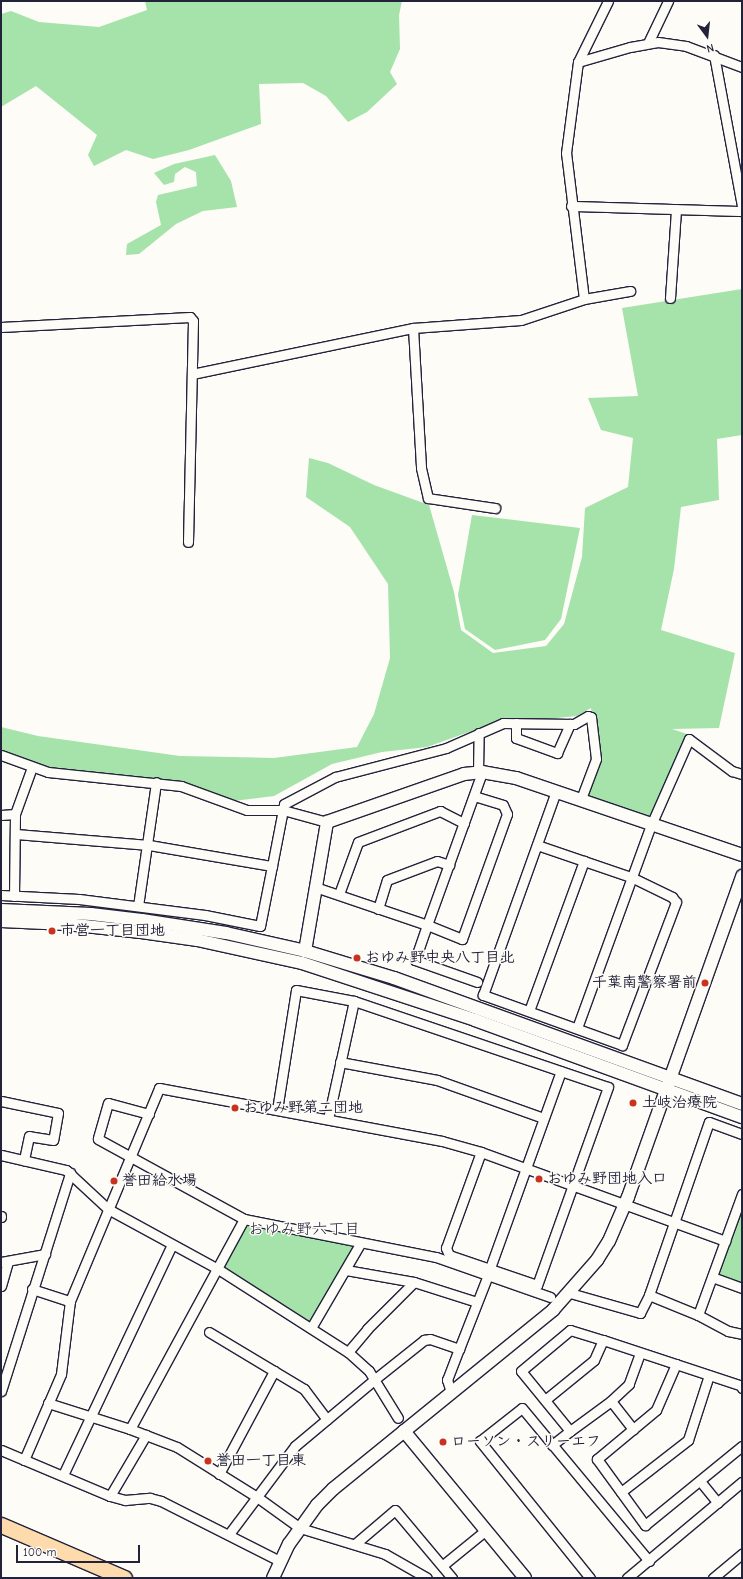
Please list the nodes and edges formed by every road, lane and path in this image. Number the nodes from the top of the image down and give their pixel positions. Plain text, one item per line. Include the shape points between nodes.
1 (608, 1) edge
2 (668, 1) edge
3 (648, 43) junction
4 (714, 55) junction
5 (578, 62) junction
6 (742, 68) edge
7 (572, 206) junction
8 (742, 206) edge
9 (676, 209) junction
10 (742, 211) edge
11 (630, 291) dead end
12 (670, 298) dead end
13 (584, 299) junction
14 (1, 327) edge
15 (413, 328) junction
16 (192, 374) junction
17 (495, 508) dead end
18 (188, 542) dead end
19 (516, 723) junction
20 (570, 724) junction
21 (479, 733) junction
22 (1, 755) edge
23 (32, 767) junction
24 (480, 772) junction
25 (742, 774) edge
26 (156, 782) junction
27 (556, 791) junction
28 (474, 796) junction
29 (581, 799) junction
30 (283, 810) junction
31 (15, 814) junction
32 (1, 816) edge
33 (327, 822) junction
34 (464, 823) junction
35 (651, 825) junction
36 (16, 834) junction
37 (149, 845) junction
38 (537, 845) junction
39 (742, 855) edge
40 (584, 860) junction
41 (449, 865) junction
42 (272, 866) junction
43 (742, 876) edge
44 (631, 877) junction
45 (318, 888) junction
46 (339, 894) junction
47 (1, 895) edge
48 (14, 896) junction
49 (138, 906) junction
50 (378, 909) junction
51 (1, 910) edge
52 (1, 921) edge
53 (427, 925) junction
54 (305, 951) junction
55 (477, 982) dead end
56 (354, 1001) junction
57 (530, 1011) junction
58 (577, 1028) junction
59 (340, 1062) junction
60 (561, 1071) junction
61 (670, 1084) junction
62 (1, 1101) edge
63 (742, 1104) edge
64 (277, 1110) junction
65 (149, 1114) junction
66 (742, 1117) edge
67 (543, 1118) junction
68 (328, 1119) junction
69 (742, 1134) edge
70 (481, 1152) junction
71 (1, 1155) edge
72 (131, 1159) junction
73 (24, 1160) junction
74 (526, 1168) junction
75 (70, 1172) junction
76 (572, 1185) junction
77 (742, 1194) edge
78 (624, 1206) junction
79 (108, 1209) junction
80 (244, 1219) junction
81 (674, 1224) junction
82 (725, 1241) junction
83 (361, 1242) junction
84 (172, 1244) junction
85 (45, 1254) junction
86 (4, 1261) edge
87 (218, 1269) junction
88 (346, 1270) junction
89 (489, 1272) junction
90 (712, 1277) junction
91 (414, 1282) junction
92 (1, 1286) edge
93 (742, 1288) edge
94 (32, 1289) junction
95 (570, 1293) junction
96 (648, 1296) junction
97 (550, 1297) dead end
98 (70, 1301) junction
99 (477, 1302) junction
100 (698, 1315) junction
101 (311, 1328) junction
102 (209, 1332) dead end
103 (742, 1334) edge
104 (603, 1340) junction
105 (460, 1349) junction
106 (348, 1352) junction
107 (640, 1353) junction
108 (676, 1364) junction
109 (274, 1371) junction
110 (709, 1375) junction
111 (375, 1379) junction
112 (742, 1388) edge
113 (1, 1391) edge
114 (451, 1392) junction
115 (545, 1400) junction
116 (611, 1402) junction
117 (48, 1404) junction
118 (90, 1418) junction
119 (398, 1418) dead end
120 (327, 1419) junction
121 (130, 1429) junction
122 (633, 1430) junction
123 (404, 1431) junction
124 (570, 1431) junction
125 (146, 1435) junction
126 (552, 1445) junction
127 (742, 1446) edge
128 (1, 1450) edge
129 (24, 1460) junction
130 (219, 1474) junction
131 (63, 1475) junction
132 (700, 1481) junction
133 (742, 1482) edge
134 (621, 1492) junction
135 (110, 1496) junction
136 (257, 1497) junction
137 (718, 1503) junction
138 (1, 1525) edge
139 (300, 1528) junction
140 (486, 1530) junction
141 (228, 1534) junction
142 (355, 1544) junction
143 (742, 1554) edge
144 (280, 1561) junction
145 (649, 1561) junction
146 (443, 1566) junction
147 (424, 1577) edge
148 (124, 1578) edge
149 (273, 1578) edge
150 (452, 1578) edge
151 (525, 1578) edge
152 (590, 1578) edge
153 (627, 1578) edge
154 (713, 1578) edge

1 - 5 street
2 - 3 street
3 - 4 street via 672,43
3 - 5 street
4 - 6 street
4 - 8 street
5 - 7 street via 566,152
7 - 9 street
7 - 13 street
9 - 10 street
9 - 12 street
11 - 13 street
13 - 15 street via 521,320
14 - 16 street via 190,317 193,321
15 - 16 street
15 - 17 street via 421,468 428,498
16 - 18 street
19 - 20 street
19 - 20 street via 516,738 557,753
19 - 21 street via 503,723
20 - 29 street via 591,717 596,759
21 - 24 street
21 - 30 street via 446,748 335,777 284,804
22 - 23 street
23 - 26 street via 88,778
23 - 31 street
24 - 27 street via 516,778
24 - 28 street
24 - 33 street via 447,780
25 - 35 street via 732,771 689,739
26 - 30 street via 181,786 247,810
26 - 37 street
27 - 29 street
27 - 38 street
28 - 34 street
28 - 53 street via 503,805 507,814 462,939
29 - 35 street
30 - 33 street
30 - 42 street
31 - 32 street
31 - 36 street
33 - 45 street
34 - 41 street
34 - 46 street via 440,811 358,842
35 - 39 street
35 - 44 street
36 - 37 street
36 - 48 street
37 - 42 street
37 - 49 street
38 - 40 street
38 - 57 street via 483,995
40 - 44 street
40 - 57 street
41 - 50 street via 437,861 387,880
41 - 53 street
42 - 49 street via 260,926
43 - 61 street
44 - 58 street
44 - 58 street via 672,897 676,902 622,1045
45 - 46 street
45 - 54 street
46 - 50 street
47 - 48 street
48 - 49 street via 79,898
50 - 53 street
51 - 54 street via 91,914 148,921 226,933
52 - 61 street via 66,924 141,932 197,940 302,963
53 - 55 street via 415,960
54 - 61 street via 401,981
56 - 59 street
56 - 60 street
56 - 64 street via 296,990
57 - 58 street
59 - 67 street via 437,1080
59 - 68 street
60 - 67 street
60 - 76 street via 608,1087
61 - 63 street
61 - 66 street
61 - 78 street
62 - 73 street via 58,1113 53,1140 29,1136
64 - 65 street via 159,1088
64 - 68 street
65 - 72 street
65 - 72 street via 108,1103 98,1139
67 - 74 street
68 - 70 street via 442,1141
69 - 81 street via 709,1122
70 - 74 street
70 - 89 street via 446,1248 449,1255
71 - 73 street
72 - 79 street
72 - 80 street
73 - 75 street
74 - 76 street
74 - 89 street
75 - 79 street
75 - 85 street
76 - 78 street
76 - 89 street via 537,1285
77 - 82 street
78 - 81 street
78 - 95 street via 597,1260
79 - 84 street
79 - 98 street
80 - 83 street
80 - 87 street
81 - 82 street
81 - 96 street
82 - 90 street
83 - 88 street
83 - 89 street via 436,1257
84 - 87 street
84 - 118 street
85 - 86 street
85 - 94 street
86 - 92 street
87 - 101 street
87 - 121 street
88 - 91 street
88 - 101 street
89 - 97 street
89 - 99 street
90 - 93 street
90 - 100 street
91 - 99 street
91 - 106 street
94 - 98 street
94 - 113 street
95 - 96 street via 640,1314
95 - 114 street
96 - 100 street
98 - 117 street via 61,1374
99 - 105 street
100 - 103 street via 728,1331
101 - 106 street
102 - 109 street
104 - 107 street
104 - 115 street via 594,1360
104 - 115 street via 570,1330 521,1371
105 - 111 street via 430,1339 424,1340
105 - 114 street via 447,1380
106 - 111 street
107 - 108 street
107 - 116 street via 629,1384
108 - 110 street
108 - 122 street via 656,1410
109 - 120 street via 304,1389
109 - 130 street
110 - 112 street
110 - 134 street via 688,1440
111 - 119 street
111 - 120 street
114 - 123 street
115 - 124 street
116 - 122 street
116 - 124 street
117 - 118 street
117 - 129 street
118 - 121 street
118 - 131 street
120 - 136 street via 295,1446
121 - 125 street
122 - 134 street via 597,1460
123 - 139 street via 333,1489
123 - 140 street
124 - 126 street
125 - 130 street via 177,1447
125 - 135 street
126 - 145 street
126 - 152 street via 522,1408 480,1441
127 - 132 street
128 - 129 street
129 - 131 street
130 - 136 street
131 - 135 street
132 - 134 street via 645,1525
132 - 137 street
133 - 137 street
135 - 141 street via 125,1500 161,1500
136 - 139 street
136 - 141 street
137 - 145 street
138 - 148 main road
139 - 142 street
139 - 144 street
140 - 146 street
140 - 151 street
141 - 144 street
142 - 146 street via 395,1510
142 - 147 street via 385,1554
143 - 154 street
144 - 149 street
145 - 153 street
146 - 150 street

